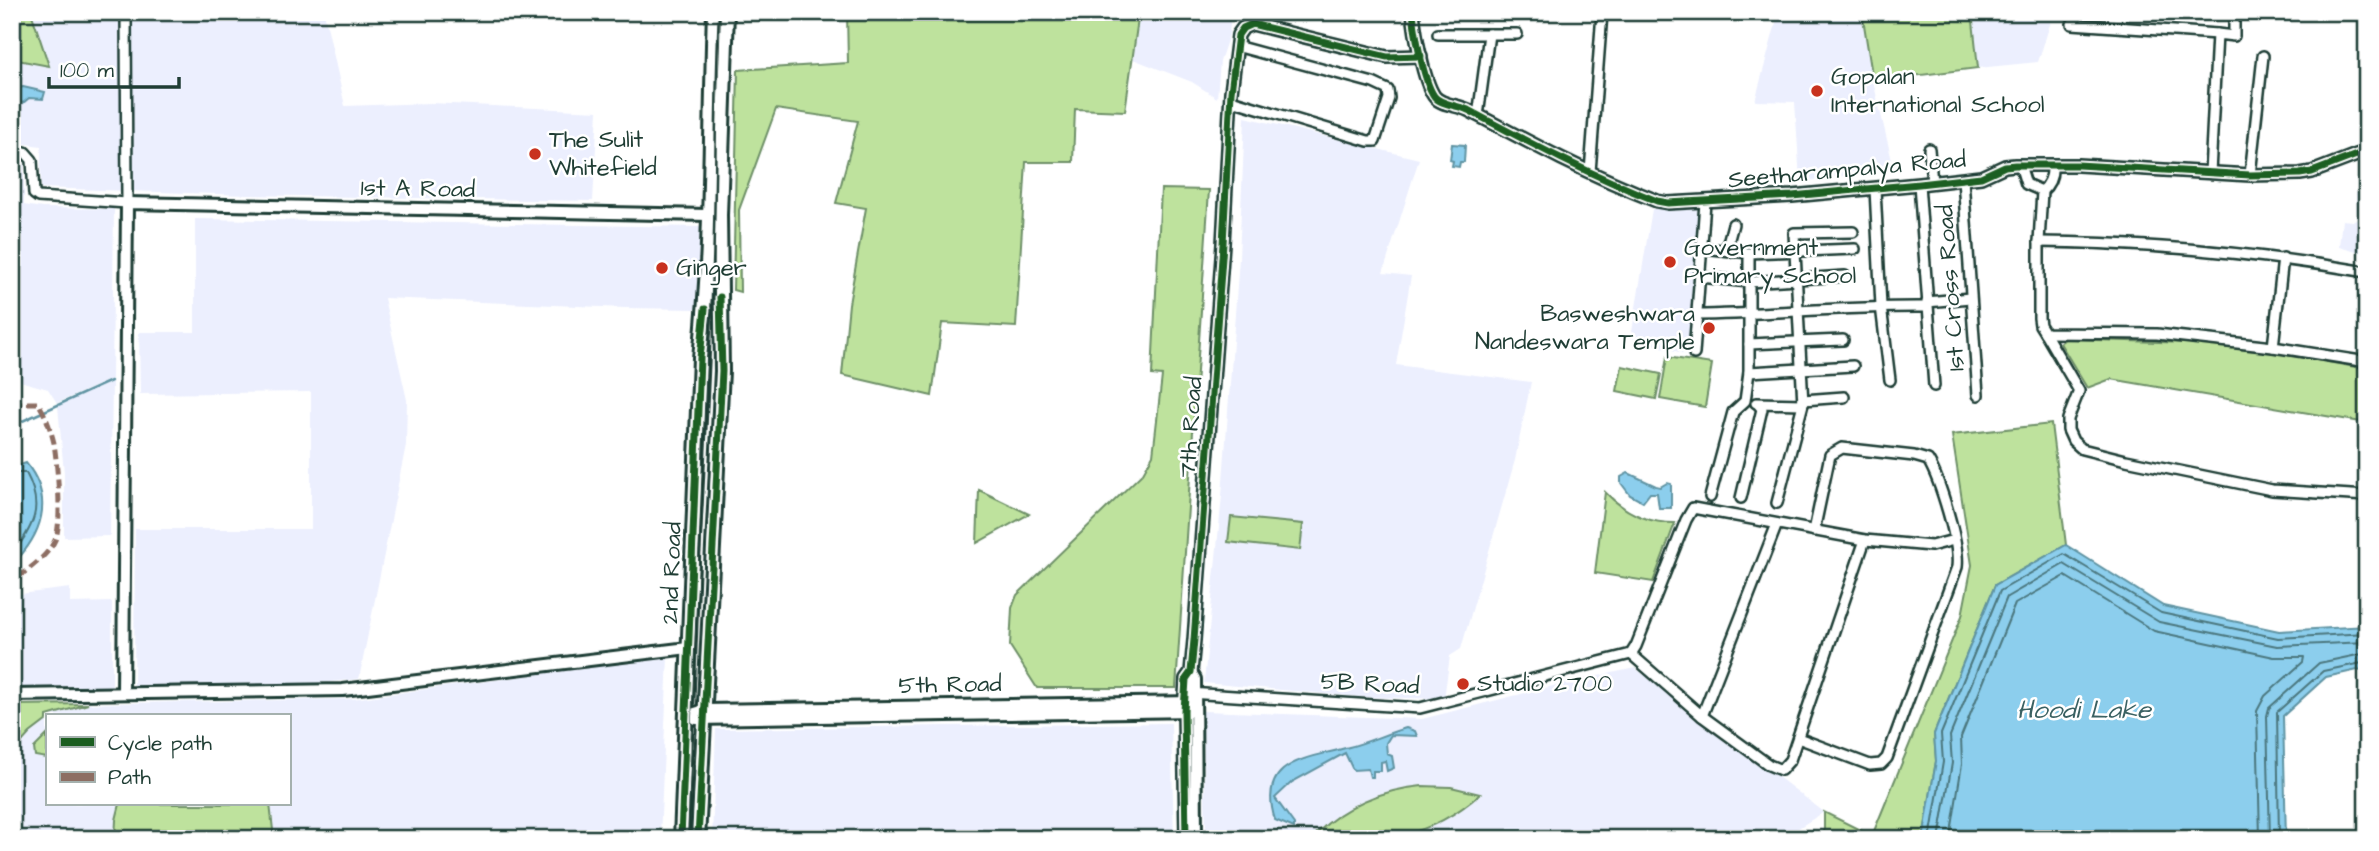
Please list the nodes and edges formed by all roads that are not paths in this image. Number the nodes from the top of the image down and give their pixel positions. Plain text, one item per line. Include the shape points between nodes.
1 (126, 12) edge
2 (714, 12) edge
3 (727, 12) edge
4 (1413, 12) edge
5 (2234, 12) edge
6 (1602, 13) edge
7 (2072, 24) dead end
8 (1438, 34) dead end
9 (1489, 34) junction
10 (1517, 34) dead end
11 (2217, 34) junction
12 (1236, 46) junction
13 (1421, 55) junction
14 (2263, 56) dead end
15 (1231, 100) junction
16 (1478, 116) junction
17 (1928, 149) dead end
18 (12, 150) edge
19 (2367, 151) edge
20 (2020, 164) junction
21 (2052, 165) junction
22 (1590, 172) junction
23 (2210, 173) junction
24 (2250, 175) junction
25 (1963, 179) junction
26 (1932, 183) junction
27 (1919, 184) junction
28 (1875, 189) junction
29 (2042, 191) junction
30 (1705, 202) junction
31 (127, 203) junction
32 (708, 215) junction
33 (1733, 223) dead end
34 (1853, 232) dead end
35 (2039, 243) junction
36 (1703, 248) junction
37 (1854, 249) dead end
38 (1726, 250) junction
39 (1794, 251) junction
40 (1749, 253) junction
41 (2283, 258) junction
42 (2367, 272) edge
43 (1845, 276) dead end
44 (1700, 277) junction
45 (1796, 280) junction
46 (1749, 282) junction
47 (1970, 298) junction
48 (1927, 304) junction
49 (1881, 306) junction
50 (1798, 312) junction
51 (1696, 314) junction
52 (1748, 314) junction
53 (721, 326) junction
54 (2045, 333) junction
55 (702, 336) junction
56 (1843, 340) dead end
57 (1799, 342) junction
58 (1749, 344) junction
59 (722, 347) junction
60 (2273, 347) junction
61 (1694, 354) dead end
62 (2367, 362) edge
63 (1853, 366) dead end
64 (1802, 370) junction
65 (1749, 372) junction
66 (1890, 380) dead end
67 (1934, 386) dead end
68 (1978, 395) dead end
69 (1844, 397) dead end
70 (1745, 401) junction
71 (1803, 402) junction
72 (1758, 404) junction
73 (2367, 496) edge
74 (1710, 497) dead end
75 (1741, 498) dead end
76 (1777, 503) dead end
77 (1777, 524) junction
78 (1814, 531) junction
79 (1865, 540) junction
80 (1954, 540) junction
81 (688, 648) junction
82 (1631, 654) junction
83 (123, 693) junction
84 (12, 695) edge
85 (1190, 702) junction
86 (705, 714) junction
87 (1702, 716) junction
88 (685, 717) junction
89 (1798, 738) junction
90 (681, 839) edge
91 (698, 839) edge
92 (1186, 839) edge
93 (1196, 839) edge

1 - 31 street
2 - 32 main road, 2nd Road
3 - 53 main road, 2nd Road
4 - 13 street, Seetharampalya Road
5 - 11 street via 2234,36
6 - 22 street
7 - 11 street
8 - 9 street
9 - 10 street
9 - 16 street
11 - 23 street
12 - 13 street via 1243,28 1252,24 1387,57
12 - 15 street, 7th Road
12 - 15 street via 1373,83 1388,90 1389,98 1375,141
13 - 16 street, Seetharampalya Road via 1433,95
14 - 24 street
15 - 85 street, 7th Road via 1191,672 1186,679
16 - 22 street, Seetharampalya Road
17 - 26 street
18 - 31 street via 25,152 32,160 38,197
19 - 24 street, Seetharampalya Road via 2306,174
20 - 21 street, Seetharampalya Road
20 - 25 street, Seetharampalya Road
20 - 29 street via 2026,184
21 - 23 street, Seetharampalya Road
21 - 29 street
22 - 30 street, Seetharampalya Road via 1657,201
23 - 24 street, Seetharampalya Road
25 - 26 street, Seetharampalya Road
25 - 47 street, 1st Cross Road
26 - 27 street, Seetharampalya Road
27 - 28 street, Seetharampalya Road
27 - 48 street
28 - 30 street, Seetharampalya Road
28 - 49 street
29 - 35 street
30 - 36 street
31 - 32 street, 1st A Road
31 - 83 street
32 - 55 main road, 2nd Road
33 - 38 street
34 - 39 street via 1794,233
35 - 41 street via 2136,244
35 - 54 street via 2039,318
36 - 38 street
36 - 44 street
37 - 39 street
38 - 40 street
39 - 40 street
39 - 45 street
40 - 46 street
41 - 42 street
41 - 60 street
43 - 45 street
44 - 46 street
44 - 51 street
45 - 46 street
45 - 50 street
46 - 52 street
47 - 48 street
47 - 68 street, 1st Cross Road
48 - 49 street
48 - 67 street
49 - 50 street
49 - 66 street
50 - 52 street
50 - 57 street
51 - 52 street
51 - 61 street
52 - 58 street
53 - 55 main road
53 - 59 main road, 2nd Road
54 - 60 street via 2157,334
54 - 73 street via 2079,391 2068,430 2082,449 2272,490
55 - 59 main road
55 - 81 main road, 2nd Road
56 - 57 street
57 - 58 street
57 - 64 street
58 - 65 street
59 - 86 main road, 2nd Road
60 - 62 street
63 - 64 street
64 - 65 street
64 - 71 street
65 - 70 street
69 - 71 street
70 - 72 street
70 - 74 street via 1733,412
71 - 72 street
71 - 76 street
72 - 75 street via 1762,409
77 - 78 street
77 - 82 street via 1693,508
77 - 87 street
78 - 79 street
78 - 80 street via 1830,455 1842,448 1927,460 1936,473
79 - 80 street via 1931,546
79 - 89 street
80 - 89 street via 1959,553 1957,567 1886,758 1870,765
81 - 83 street via 343,690
81 - 88 main road, 2nd Road
82 - 85 street, 5B Road via 1420,708
82 - 87 street
83 - 84 street
85 - 86 street, 5th Road
85 - 92 street, 7th Road
85 - 93 street, 7th Road
86 - 88 street, 5th Road
86 - 91 main road, 2nd Road
87 - 89 street via 1782,770
88 - 90 main road, 2nd Road

